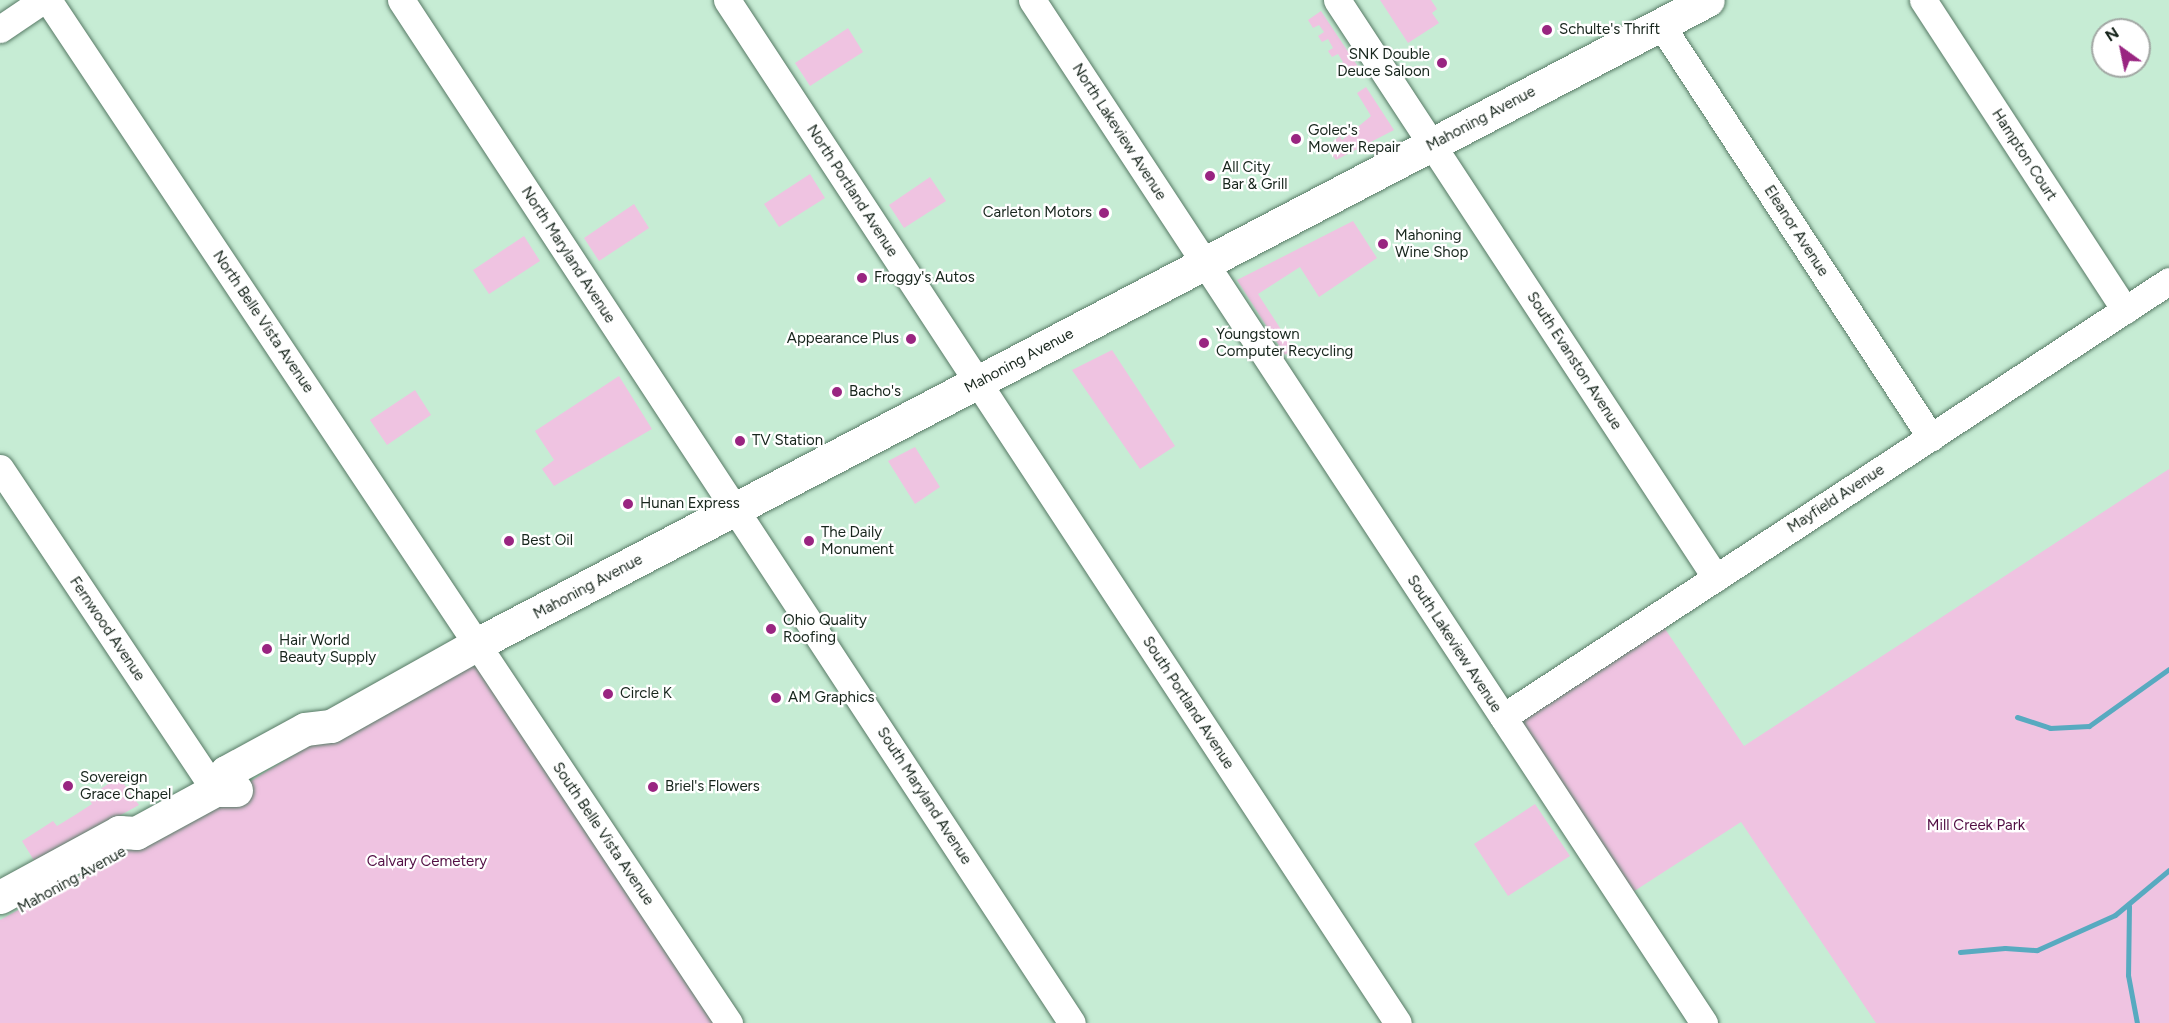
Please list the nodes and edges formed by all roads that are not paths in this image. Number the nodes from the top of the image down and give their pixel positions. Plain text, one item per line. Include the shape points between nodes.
1 (43, 0) edge
2 (48, 0) edge
3 (401, 0) edge
4 (727, 0) edge
5 (1032, 0) edge
6 (1337, 0) edge
7 (1708, 0) edge
8 (1923, 0) edge
9 (1661, 25) junction
10 (0, 28) edge
11 (1432, 145) junction
12 (1205, 264) junction
13 (2169, 281) edge
14 (2126, 310) junction
15 (978, 383) junction
16 (1931, 437) junction
17 (0, 468) edge
18 (735, 510) junction
19 (1716, 578) junction
20 (477, 644) junction
21 (1503, 717) junction
22 (214, 790) junction
23 (136, 833) junction
24 (0, 897) edge
25 (0, 920) edge
26 (729, 1023) edge
27 (1072, 1023) edge
28 (1398, 1023) edge
29 (1704, 1023) edge

1 - 10 street
2 - 20 street, North Belle Vista Avenue
3 - 18 street, North Maryland Avenue
4 - 15 street, North Portland Avenue
5 - 12 street, North Lakeview Avenue
6 - 11 street, South Evanston Avenue
7 - 9 main road, Mahoning Avenue
8 - 14 street, Hampton Court
9 - 11 main road, Mahoning Avenue
9 - 16 street, Eleanor Avenue
11 - 12 main road, Mahoning Avenue
11 - 19 street, South Evanston Avenue
12 - 15 main road, Mahoning Avenue
12 - 21 street, South Lakeview Avenue
13 - 14 street, Mayfield Avenue
14 - 16 street, Mayfield Avenue
15 - 18 main road, Mahoning Avenue
15 - 28 street, South Portland Avenue
16 - 19 street, Mayfield Avenue
17 - 22 street, Fernwood Avenue
18 - 20 main road, Mahoning Avenue
18 - 27 street, South Maryland Avenue
19 - 21 street, Mayfield Avenue
20 - 22 main road, Mahoning Avenue via 331,726 305,729 226,772
20 - 26 street, South Belle Vista Avenue
21 - 29 street, South Lakeview Avenue
22 - 23 main road, Mahoning Avenue
23 - 24 main road, Mahoning Avenue via 119,832
23 - 25 main road, Mahoning Avenue via 130,849

